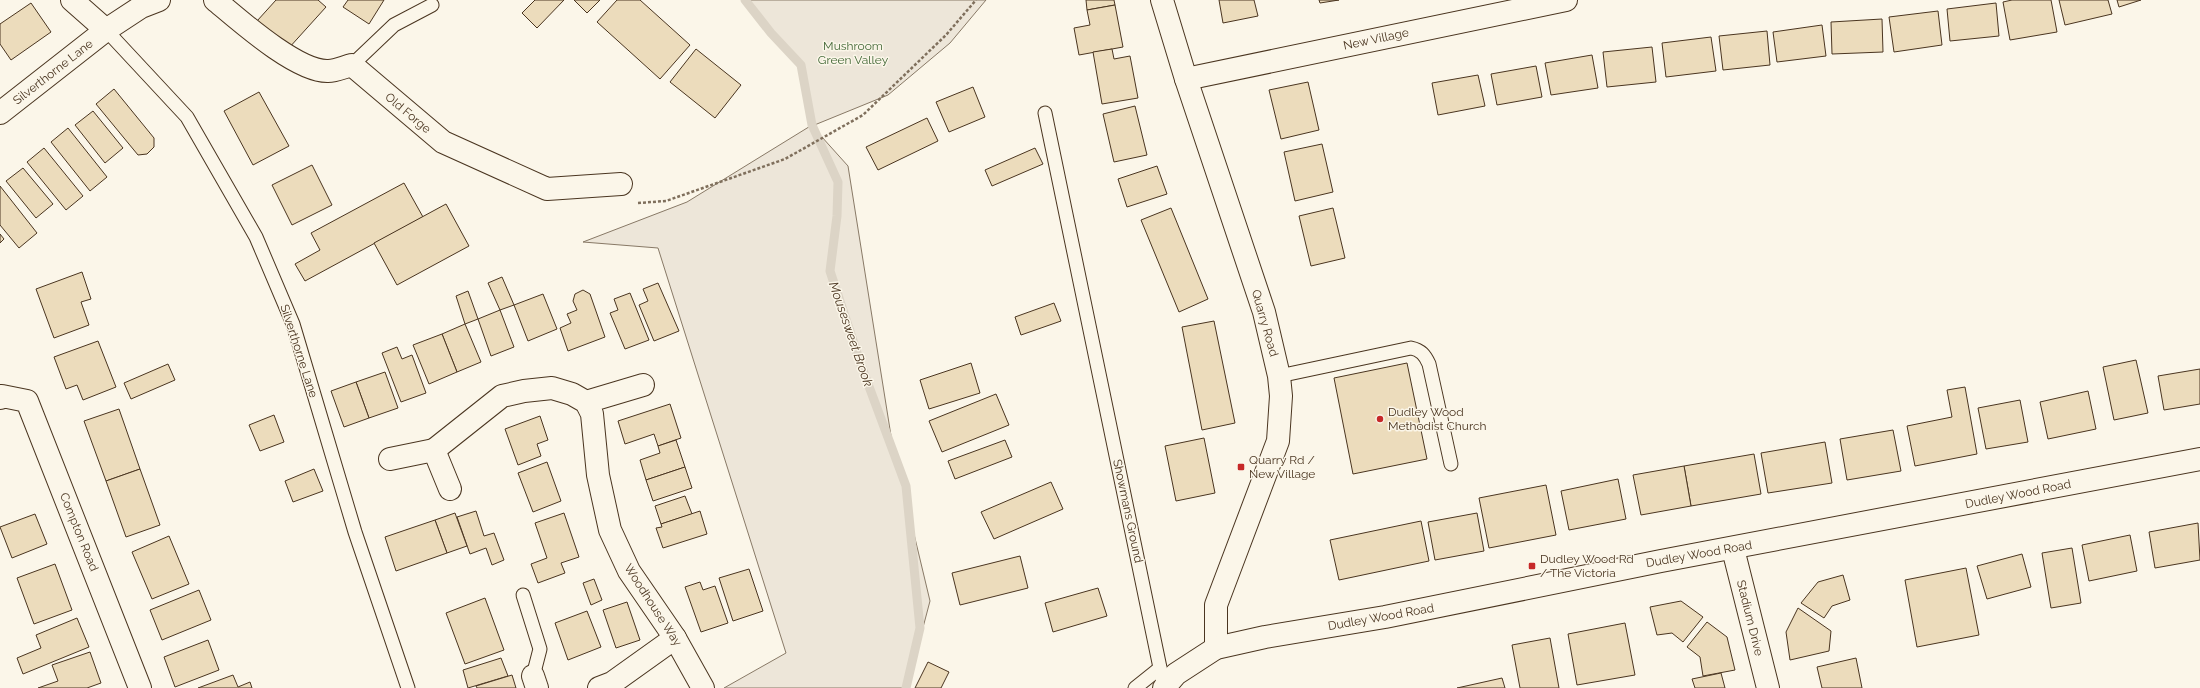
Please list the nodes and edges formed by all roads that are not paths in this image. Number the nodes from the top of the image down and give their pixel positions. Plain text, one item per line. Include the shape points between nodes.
1 (72, 0) edge
2 (214, 0) edge
3 (1162, 0) edge
4 (1566, 0) edge
5 (145, 2) edge
6 (432, 6) dead end
7 (106, 30) junction
8 (352, 65) junction
9 (1186, 79) junction
10 (0, 113) edge
11 (1046, 113) dead end
12 (621, 184) dead end
13 (1280, 376) junction
14 (642, 385) dead end
15 (1, 397) edge
16 (586, 402) junction
17 (434, 450) junction
18 (390, 459) dead end
19 (2200, 459) edge
20 (1451, 464) dead end
21 (450, 489) dead end
22 (1733, 549) junction
23 (523, 595) dead end
24 (675, 638) junction
25 (1216, 648) junction
26 (1163, 681) edge
27 (535, 682) edge
28 (140, 688) edge
29 (408, 688) edge
30 (599, 688) edge
31 (704, 688) edge
32 (1135, 688) edge
33 (1768, 688) edge

1 - 7 street
2 - 8 street via 294,60 314,69 328,71
3 - 9 street, Quarry Road
4 - 9 street, New Village
5 - 7 street, Silverthorne Lane
6 - 8 lane via 394,25
7 - 10 street, Silverthorne Lane
7 - 29 lane, Silverthorne Lane via 187,117 256,237 293,324 355,532
8 - 12 street, Old Forge via 443,142 546,189
9 - 13 street, Quarry Road via 1264,312
11 - 26 lane, Showmans Ground
13 - 20 lane via 1411,348 1419,350 1429,364
13 - 25 street, Quarry Road via 1278,441 1216,605
14 - 16 street
15 - 28 street, Compton Road via 27,400
16 - 17 street via 572,394 552,388 502,396
16 - 24 street, Woodhouse Way via 592,414 598,475 610,530 629,571
17 - 18 street
17 - 21 street
19 - 22 street, Dudley Wood Road
22 - 25 street, Dudley Wood Road
22 - 33 street, Stadium Drive
23 - 27 lane via 540,649
24 - 30 street via 612,683
24 - 31 street, Woodhouse Way
25 - 26 street, Dudley Wood Road
26 - 32 lane

